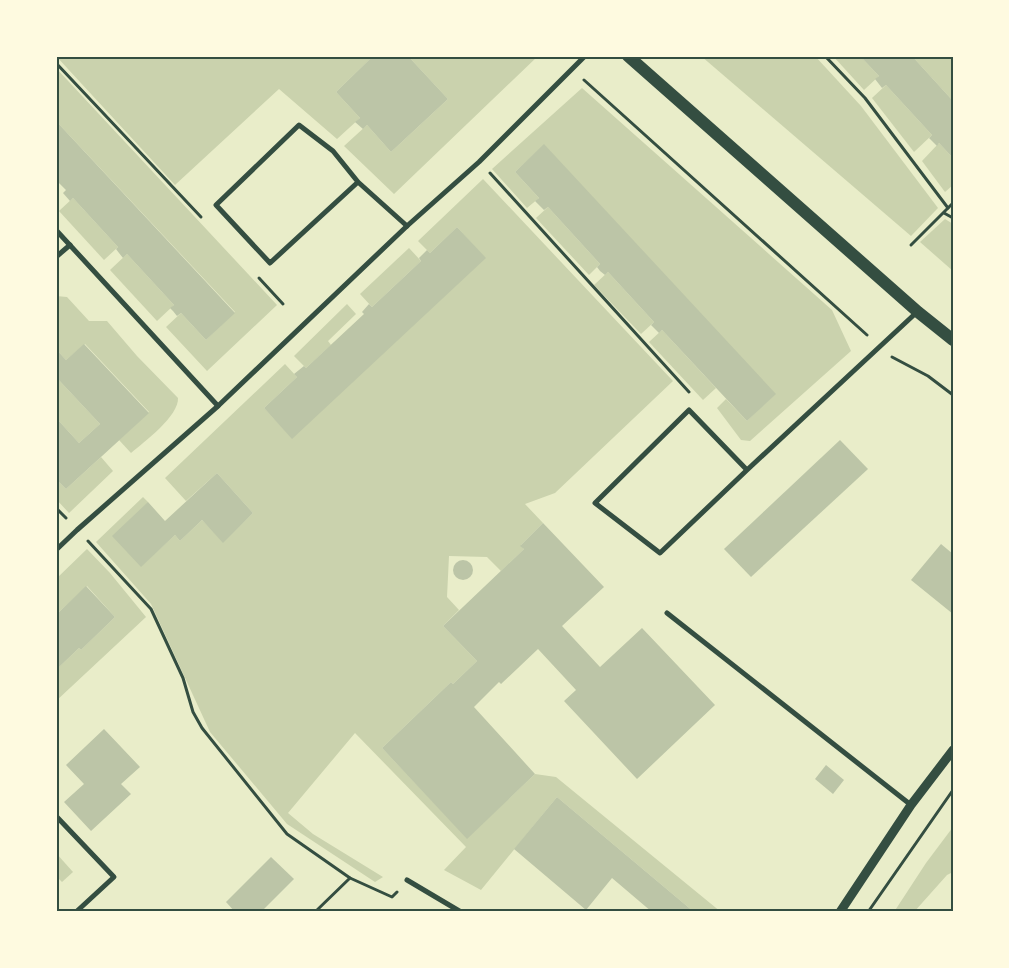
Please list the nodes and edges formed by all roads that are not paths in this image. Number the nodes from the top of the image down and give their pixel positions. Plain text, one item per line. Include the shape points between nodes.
1 (586, 56) edge
2 (628, 56) edge
3 (358, 182) junction
4 (407, 226) junction
5 (56, 230) edge
6 (70, 245) junction
7 (56, 257) edge
8 (918, 312) junction
9 (953, 340) edge
10 (218, 406) junction
11 (747, 470) junction
12 (56, 550) edge
13 (667, 612) dead end
14 (953, 750) edge
15 (911, 805) junction
16 (56, 816) edge
17 (407, 880) dead end
18 (76, 912) edge
19 (461, 912) edge
20 (840, 912) edge

1 - 4 street via 479,162
2 - 8 main road
3 - 3 street via 333,151 299,125 216,205 270,263
3 - 4 street
4 - 10 street
5 - 6 street
6 - 7 street
6 - 10 street
8 - 9 main road
8 - 11 street
10 - 12 street
11 - 11 street via 660,553 595,503 690,410
13 - 15 street
14 - 15 street
15 - 20 street
16 - 18 street via 114,877
17 - 19 street

